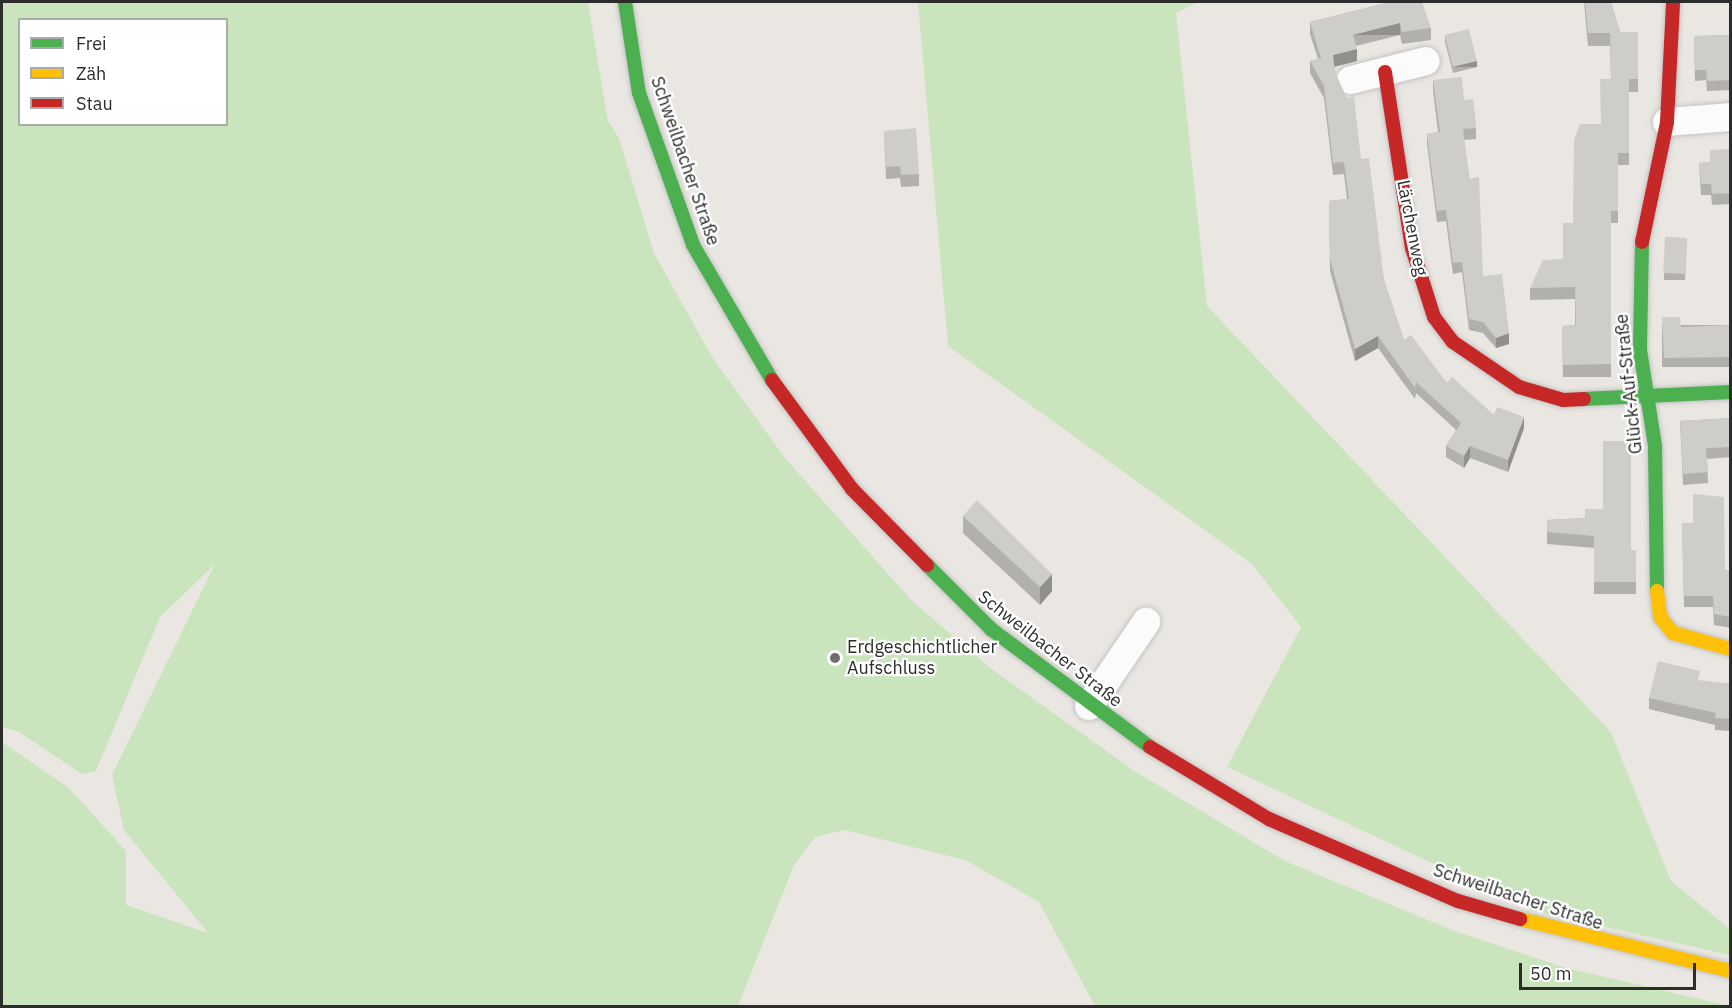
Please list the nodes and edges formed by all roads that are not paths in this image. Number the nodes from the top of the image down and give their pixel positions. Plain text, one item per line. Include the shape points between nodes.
1 (625, 2) edge
2 (1673, 2) edge
3 (1426, 61) dead end
4 (1385, 72) junction
5 (1351, 80) dead end
6 (1731, 117) edge
7 (1667, 122) junction
8 (1731, 392) edge
9 (1652, 397) junction
10 (1146, 622) dead end
11 (1731, 649) edge
12 (1089, 706) junction
13 (1731, 971) edge

1 - 12 main road, Schweilbacher Straße via 639,93 693,245 779,392 852,489 919,560 991,629
2 - 7 main road, Glück-Auf-Straße
3 - 4 street
4 - 5 street
4 - 9 main road, Lärchenweg via 1412,248 1434,317 1453,342 1519,387 1563,400
6 - 7 street
7 - 9 main road, Glück-Auf-Straße via 1642,240 1639,292 1641,350
8 - 9 main road, Lärchenweg
9 - 11 main road, Glück-Auf-Straße via 1660,617 1674,633
10 - 12 street
12 - 13 main road, Schweilbacher Straße via 1269,819 1350,856 1480,908 1589,940

